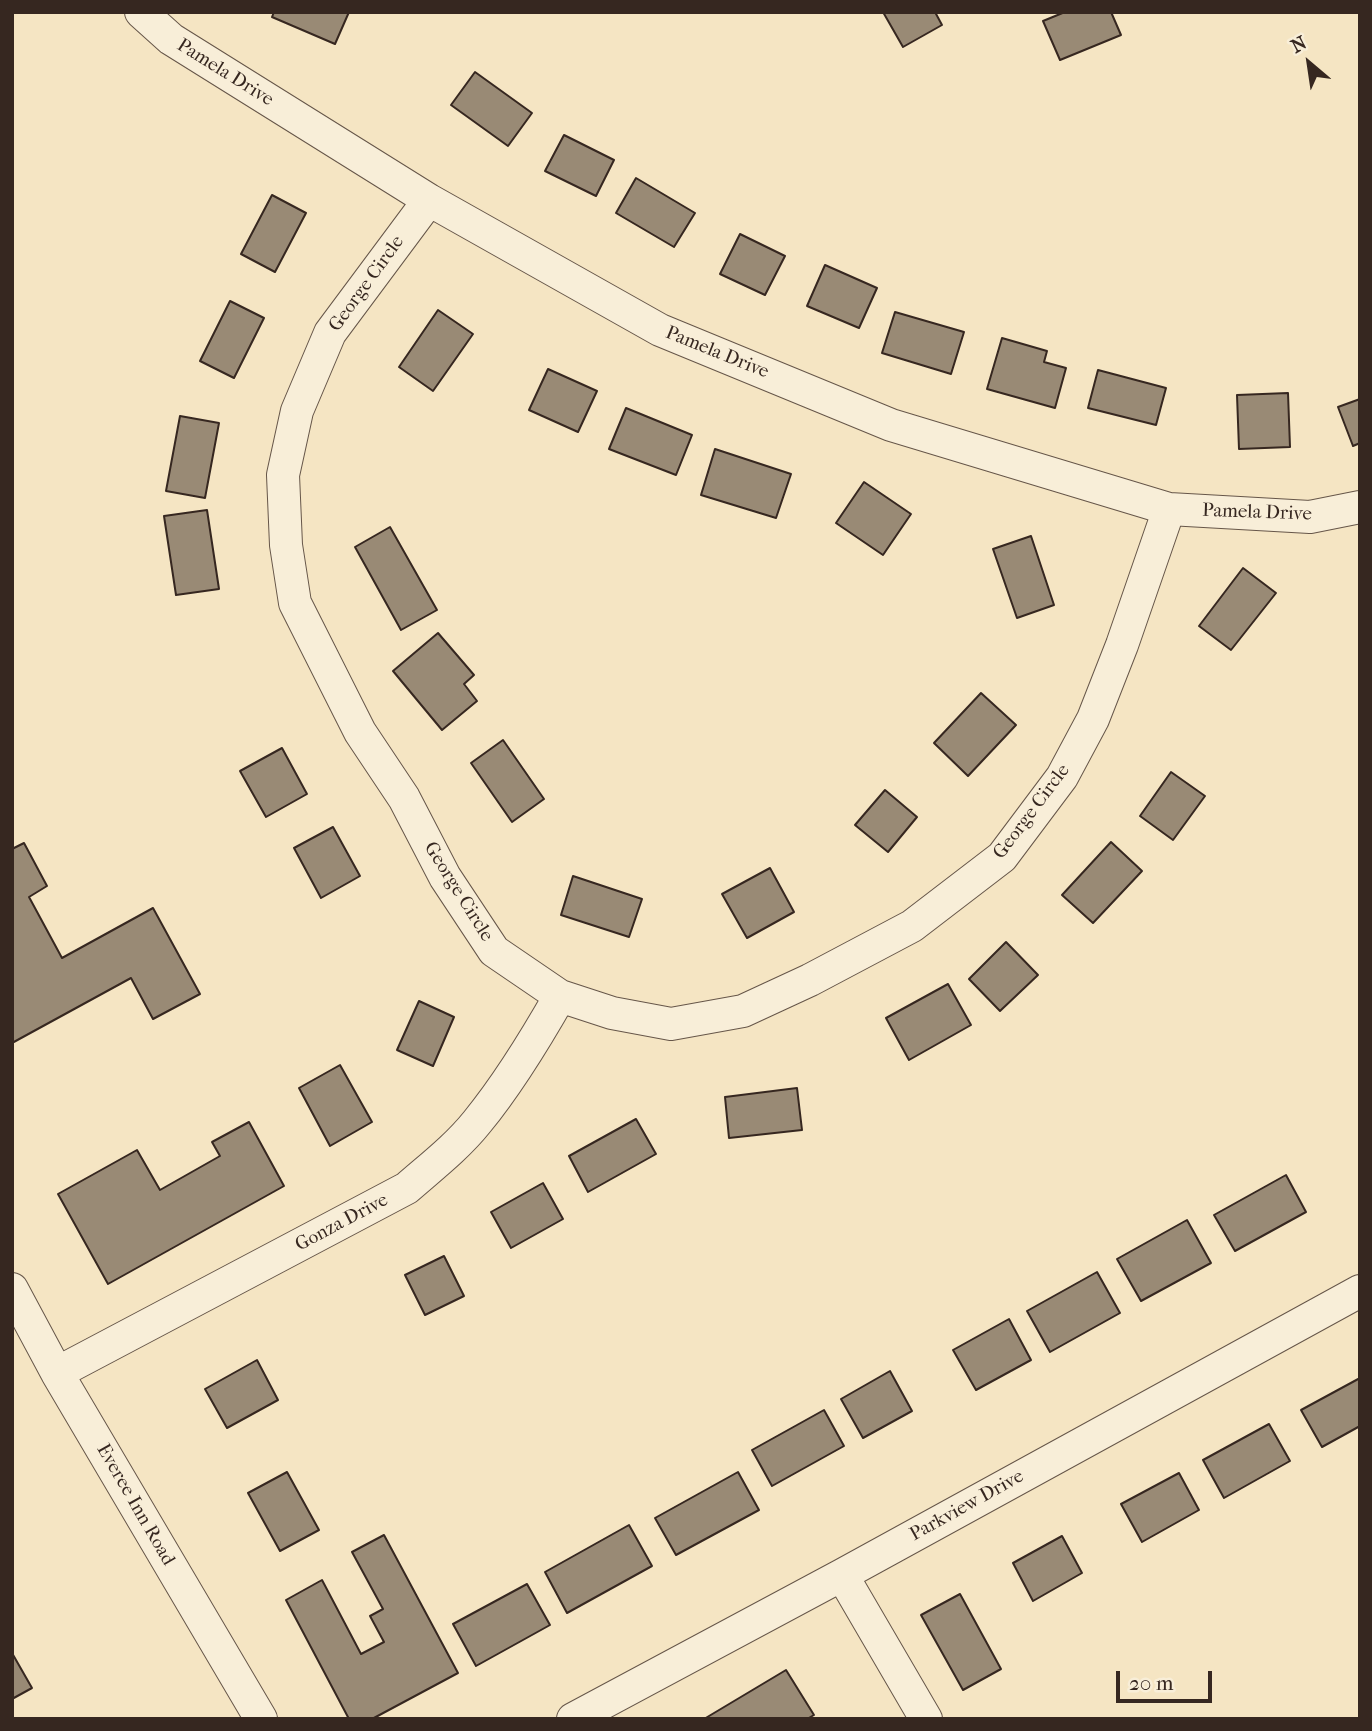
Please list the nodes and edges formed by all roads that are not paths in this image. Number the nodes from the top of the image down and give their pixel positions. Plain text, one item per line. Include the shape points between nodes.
1 (141, 12) edge
2 (429, 200) junction
3 (1360, 507) edge
4 (1169, 509) junction
5 (560, 996) junction
6 (12, 1289) edge
7 (1360, 1291) edge
8 (57, 1373) junction
9 (842, 1575) junction
10 (261, 1719) edge
11 (573, 1719) edge
12 (926, 1719) edge

1 - 2 street, Pamela Drive via 171,39
2 - 4 street, Pamela Drive via 673,335 891,425
2 - 5 street, George Circle via 330,333 297,411 284,475 286,545 295,603 360,732 494,951
3 - 4 street, Pamela Drive via 1310,517
4 - 5 street, George Circle via 1093,719 1062,777 1002,857 912,926 743,1011 671,1024 612,1013
5 - 8 street, Gonza Drive via 529,1052 476,1123 407,1188
6 - 8 street, Everee Inn Road
7 - 9 street, Parkview Drive
8 - 10 street, Everee Inn Road
9 - 11 street, Parkview Drive
9 - 12 street

